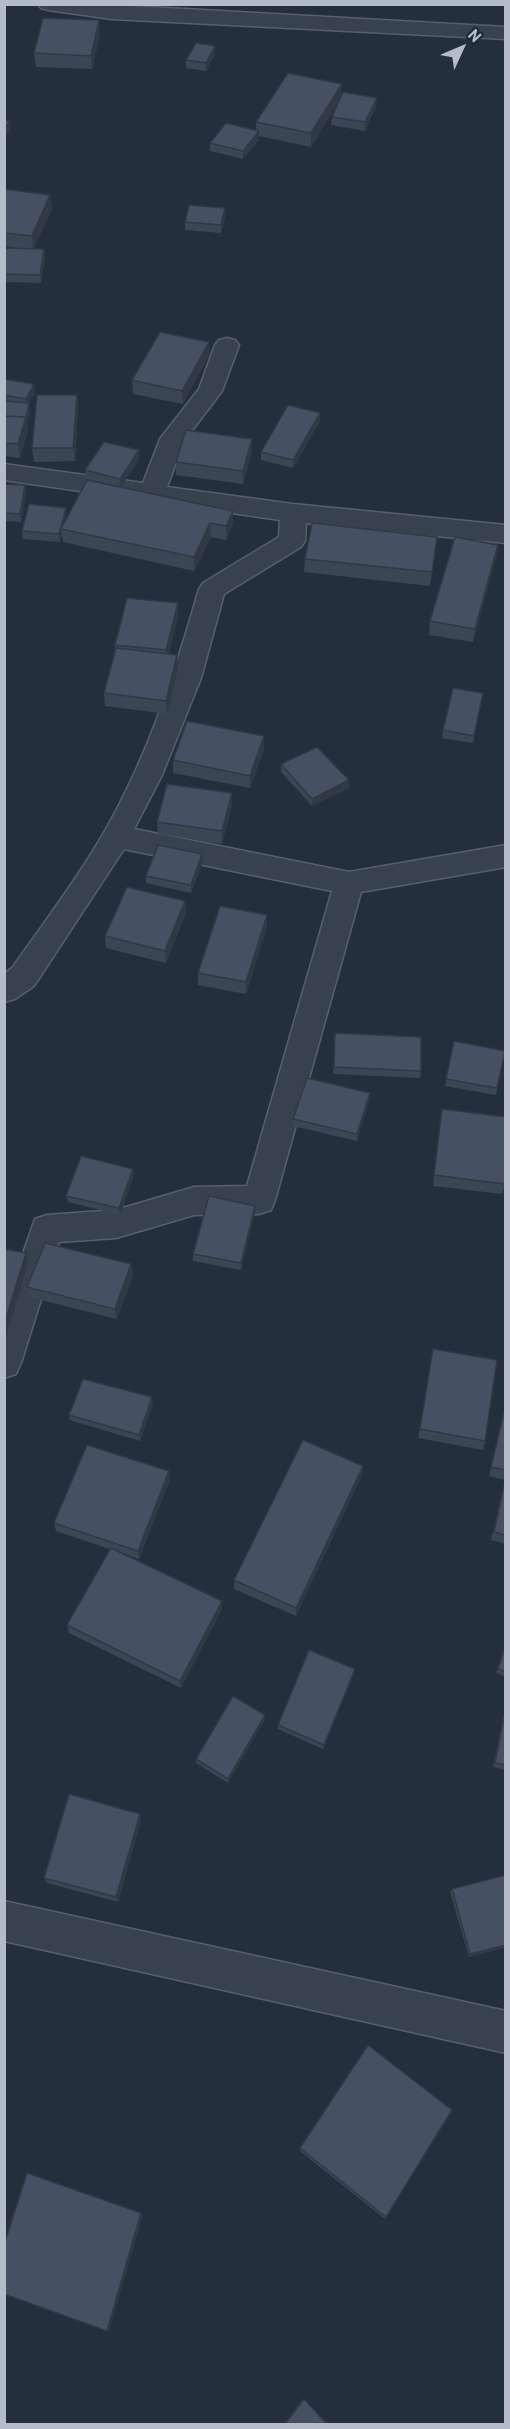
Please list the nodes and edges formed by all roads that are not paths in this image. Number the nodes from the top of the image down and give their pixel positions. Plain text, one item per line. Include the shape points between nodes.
1 (48, 4) edge
2 (284, 13) edge
3 (506, 33) edge
4 (227, 345) dead end
5 (4, 472) edge
6 (152, 493) junction
7 (293, 513) junction
8 (506, 534) edge
9 (116, 836) junction
10 (506, 856) edge
11 (349, 883) junction
12 (4, 990) edge
13 (4, 1363) edge
14 (4, 1922) edge
15 (506, 2032) edge

1 - 2 street via 112,13
2 - 3 street
4 - 6 street via 210,391 172,439
5 - 6 street
6 - 7 street
7 - 8 street
7 - 9 street via 292,541 212,589 187,678 148,775
9 - 11 street
9 - 12 street via 23,977
10 - 11 street
11 - 13 street via 259,1200 194,1201 116,1224 47,1229
14 - 15 street

